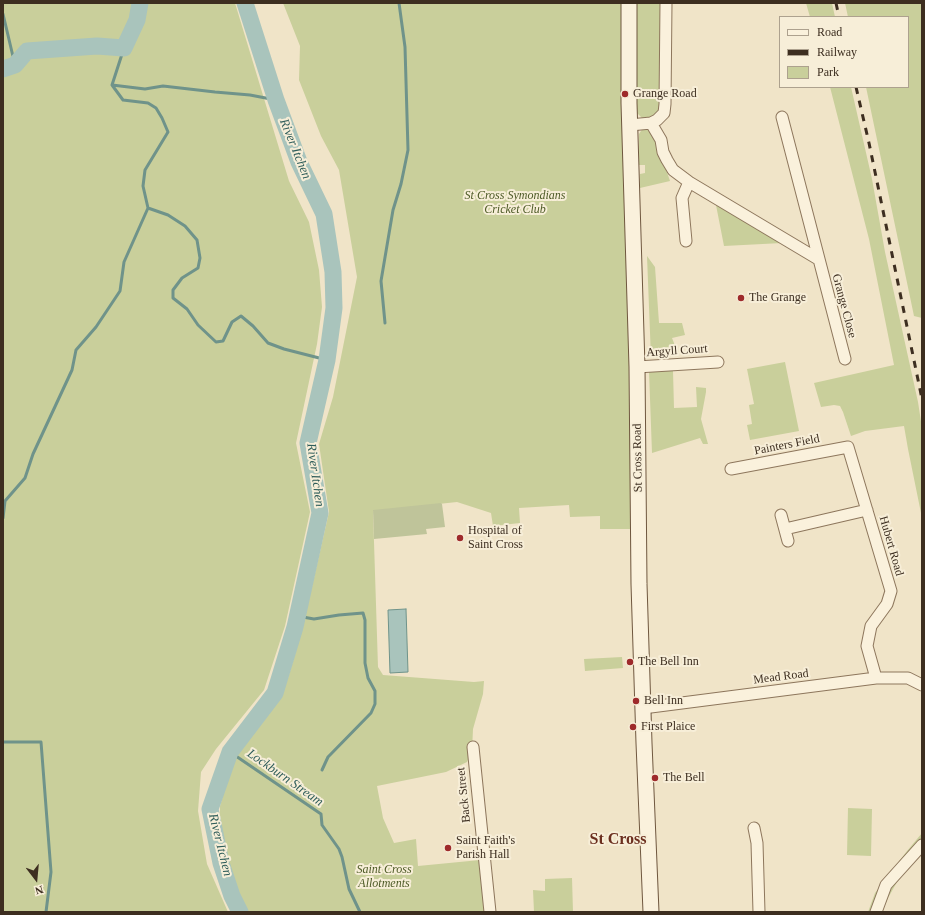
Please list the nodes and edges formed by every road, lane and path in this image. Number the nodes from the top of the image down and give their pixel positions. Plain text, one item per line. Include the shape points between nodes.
1 (629, 3) edge
2 (666, 3) edge
3 (782, 117) dead end
4 (650, 123) junction
5 (630, 125) junction
6 (689, 182) junction
7 (686, 241) dead end
8 (818, 259) junction
9 (845, 359) dead end
10 (718, 362) dead end
11 (637, 367) junction
12 (848, 447) joint
13 (731, 469) dead end
14 (867, 510) junction
15 (781, 515) dead end
16 (785, 529) junction
17 (788, 541) dead end
18 (876, 678) junction
19 (922, 685) edge
20 (643, 708) junction
21 (473, 747) dead end
22 (754, 828) dead end
23 (922, 845) edge
24 (490, 912) edge
25 (651, 912) edge
26 (759, 912) edge
27 (876, 912) edge

1 - 5 main road, St Cross Road
2 - 4 street via 664,113
3 - 8 street
4 - 5 street
4 - 6 street via 661,140 667,160 674,170
5 - 11 main road, St Cross Road
6 - 7 street via 682,198
6 - 8 street
8 - 9 street, Grange Close
10 - 11 street, Argyll Court
11 - 20 main road, St Cross Road
12 - 13 street, Painters Field
12 - 14 street, Hubert Road
14 - 16 street, Hubert Road
14 - 18 street, Hubert Road via 891,591 887,604 871,626 867,646
15 - 16 street
16 - 17 street
18 - 19 street, Mead Road via 908,678
18 - 20 street, Mead Road
20 - 25 main road, St Cross Road
21 - 24 street, Back Street
22 - 26 street via 758,843
23 - 27 street via 886,885

